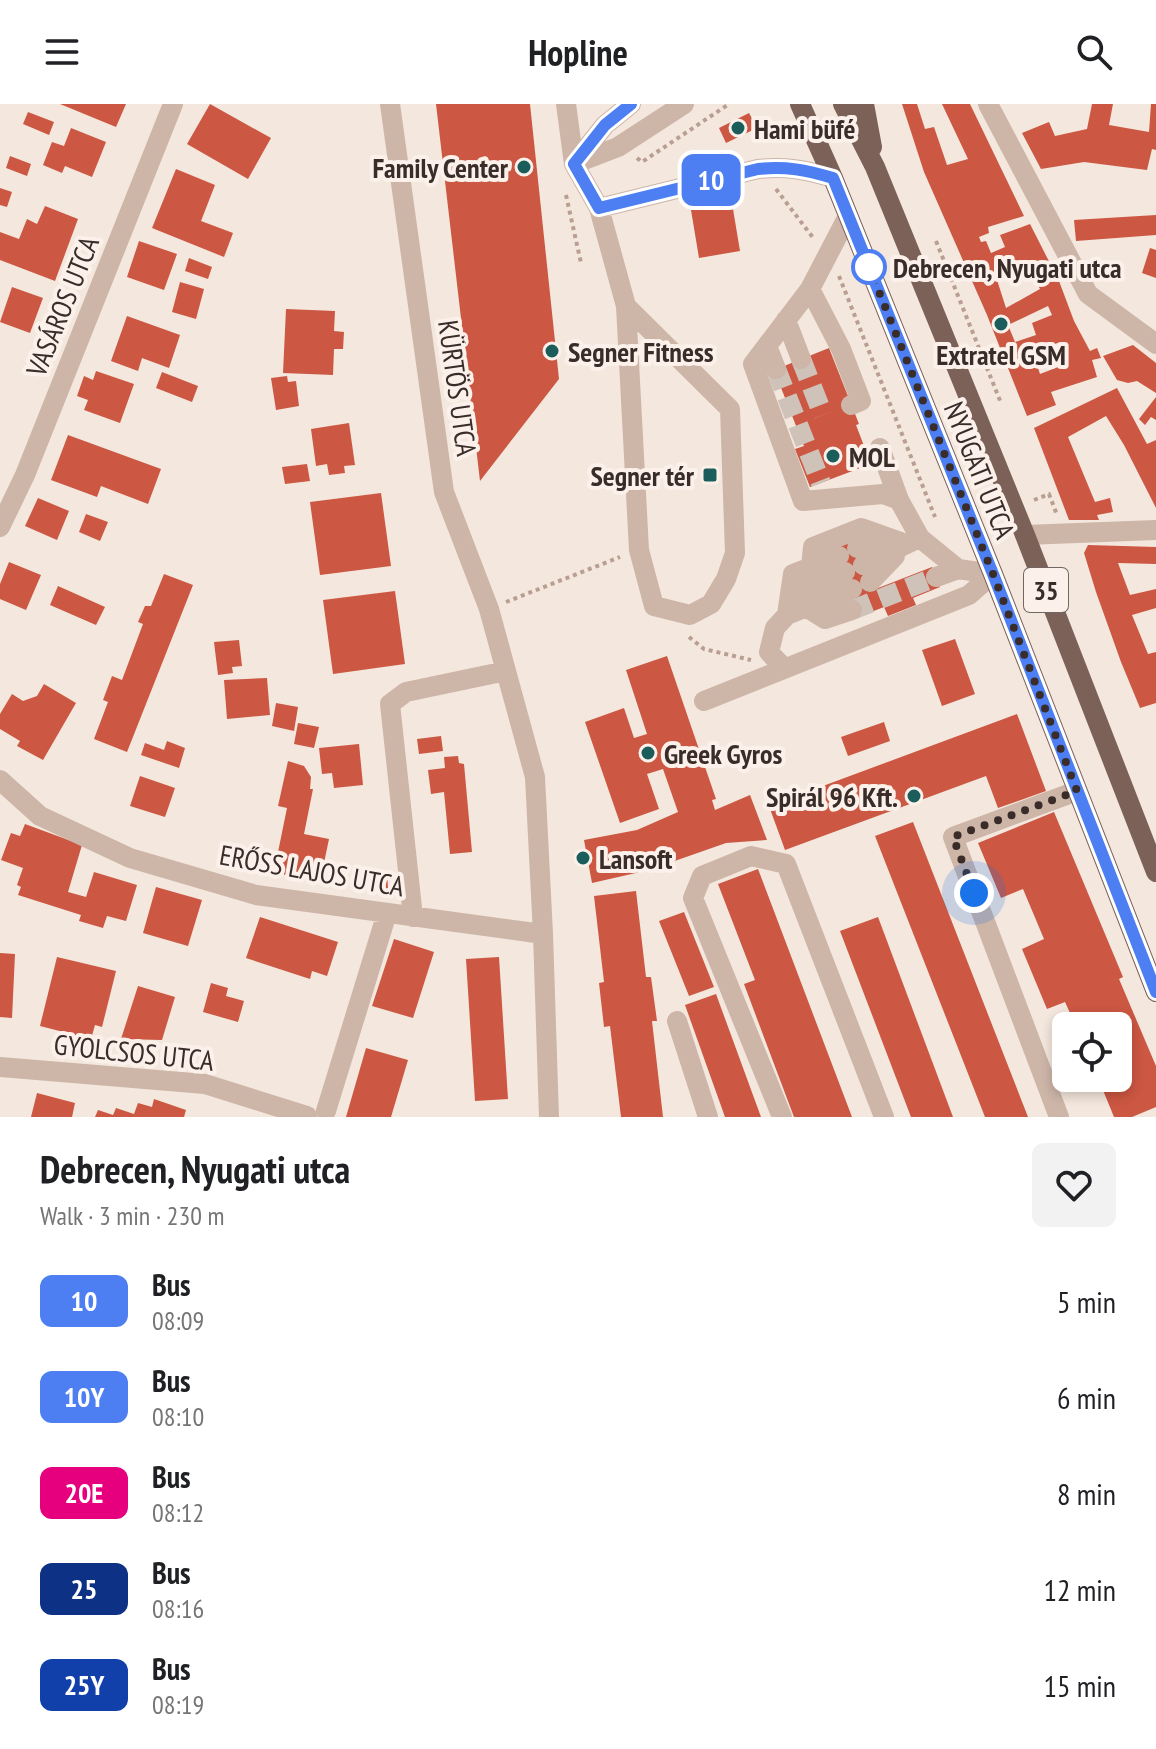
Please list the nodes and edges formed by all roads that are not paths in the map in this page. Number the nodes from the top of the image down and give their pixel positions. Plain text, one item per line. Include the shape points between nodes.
1 (173, 104) edge
2 (390, 104) edge
3 (566, 104) edge
4 (631, 104) edge
5 (684, 104) edge
6 (800, 104) edge
7 (843, 104) edge
8 (864, 104) edge
9 (988, 104) edge
10 (574, 164) junction
11 (875, 167) junction
12 (833, 178) junction
13 (599, 208) junction
14 (848, 216) junction
15 (810, 289) junction
16 (626, 306) junction
17 (786, 320) junction
18 (1156, 344) edge
19 (767, 346) junction
20 (801, 359) tunnel mouth
21 (776, 369) tunnel mouth
22 (851, 405) dead end
23 (880, 448) dead end
24 (899, 500) junction
25 (0, 527) edge
26 (1156, 530) edge
27 (1025, 535) junction
28 (913, 541) junction
29 (811, 567) junction
30 (958, 569) junction
31 (854, 574) junction
32 (993, 574) junction
33 (936, 577) tunnel mouth
34 (794, 605) junction
35 (784, 668) junction
36 (506, 671) junction
37 (704, 701) dead end
38 (0, 780) edge
39 (1077, 791) junction
40 (1156, 872) edge
41 (387, 913) junction
42 (413, 917) junction
43 (543, 934) junction
44 (1156, 992) edge
45 (677, 1021) dead end
46 (0, 1067) edge
47 (316, 1113) edge
48 (549, 1117) edge
49 (708, 1117) edge
50 (782, 1117) edge
51 (884, 1117) edge
52 (1059, 1117) edge

1 - 25 street, VASÁROS UTCA
2 - 36 street, KÜRTÖS UTCA via 444,492 489,609
3 - 10 street
4 - 10 street via 605,125
5 - 10 street via 618,147
6 - 12 main road, NYUGATI UTCA / 35
7 - 11 main road, NYUGATI UTCA / 35
8 - 11 main road
9 - 18 street via 1088,294
10 - 13 street
11 - 27 main road, NYUGATI UTCA / 35
12 - 13 street via 801,169 758,169
12 - 14 main road, NYUGATI UTCA / 35
13 - 16 street
14 - 15 street
14 - 32 main road, NYUGATI UTCA / 35
15 - 17 street
15 - 22 street via 861,401
16 - 16 street via 639,550 654,606 690,615 711,604 735,553 730,409
17 - 19 street
17 - 20 street
19 - 21 street
19 - 24 street via 753,364 787,429 803,501 824,491 883,494
23 - 24 street
24 - 28 street
26 - 27 street
27 - 40 main road, NYUGATI UTCA / 35
28 - 29 street via 861,528 813,547
28 - 30 street
28 - 31 street
28 - 31 street
29 - 31 street
29 - 34 street via 793,574
30 - 32 street
30 - 33 street
31 - 34 street
32 - 35 street via 969,595
32 - 39 main road, NYUGATI UTCA / 35
34 - 35 street via 775,628 769,652
35 - 37 street
36 - 42 street via 406,692 390,704
36 - 43 street, KÜRTÖS UTCA via 535,777
38 - 41 street, ERŐSS LAJOS UTCA via 40,816 130,858 256,895
39 - 44 main road, NYUGATI UTCA / 35
39 - 52 street via 953,837
41 - 42 street, ERŐSS LAJOS UTCA
41 - 47 street, GYOLCSOS UTCA
42 - 43 street, ERŐSS LAJOS UTCA
43 - 48 street, KÜRTÖS UTCA
45 - 49 street
46 - 47 street, GYOLCSOS UTCA via 205,1084
50 - 51 street via 693,898 702,876 751,856 786,864

